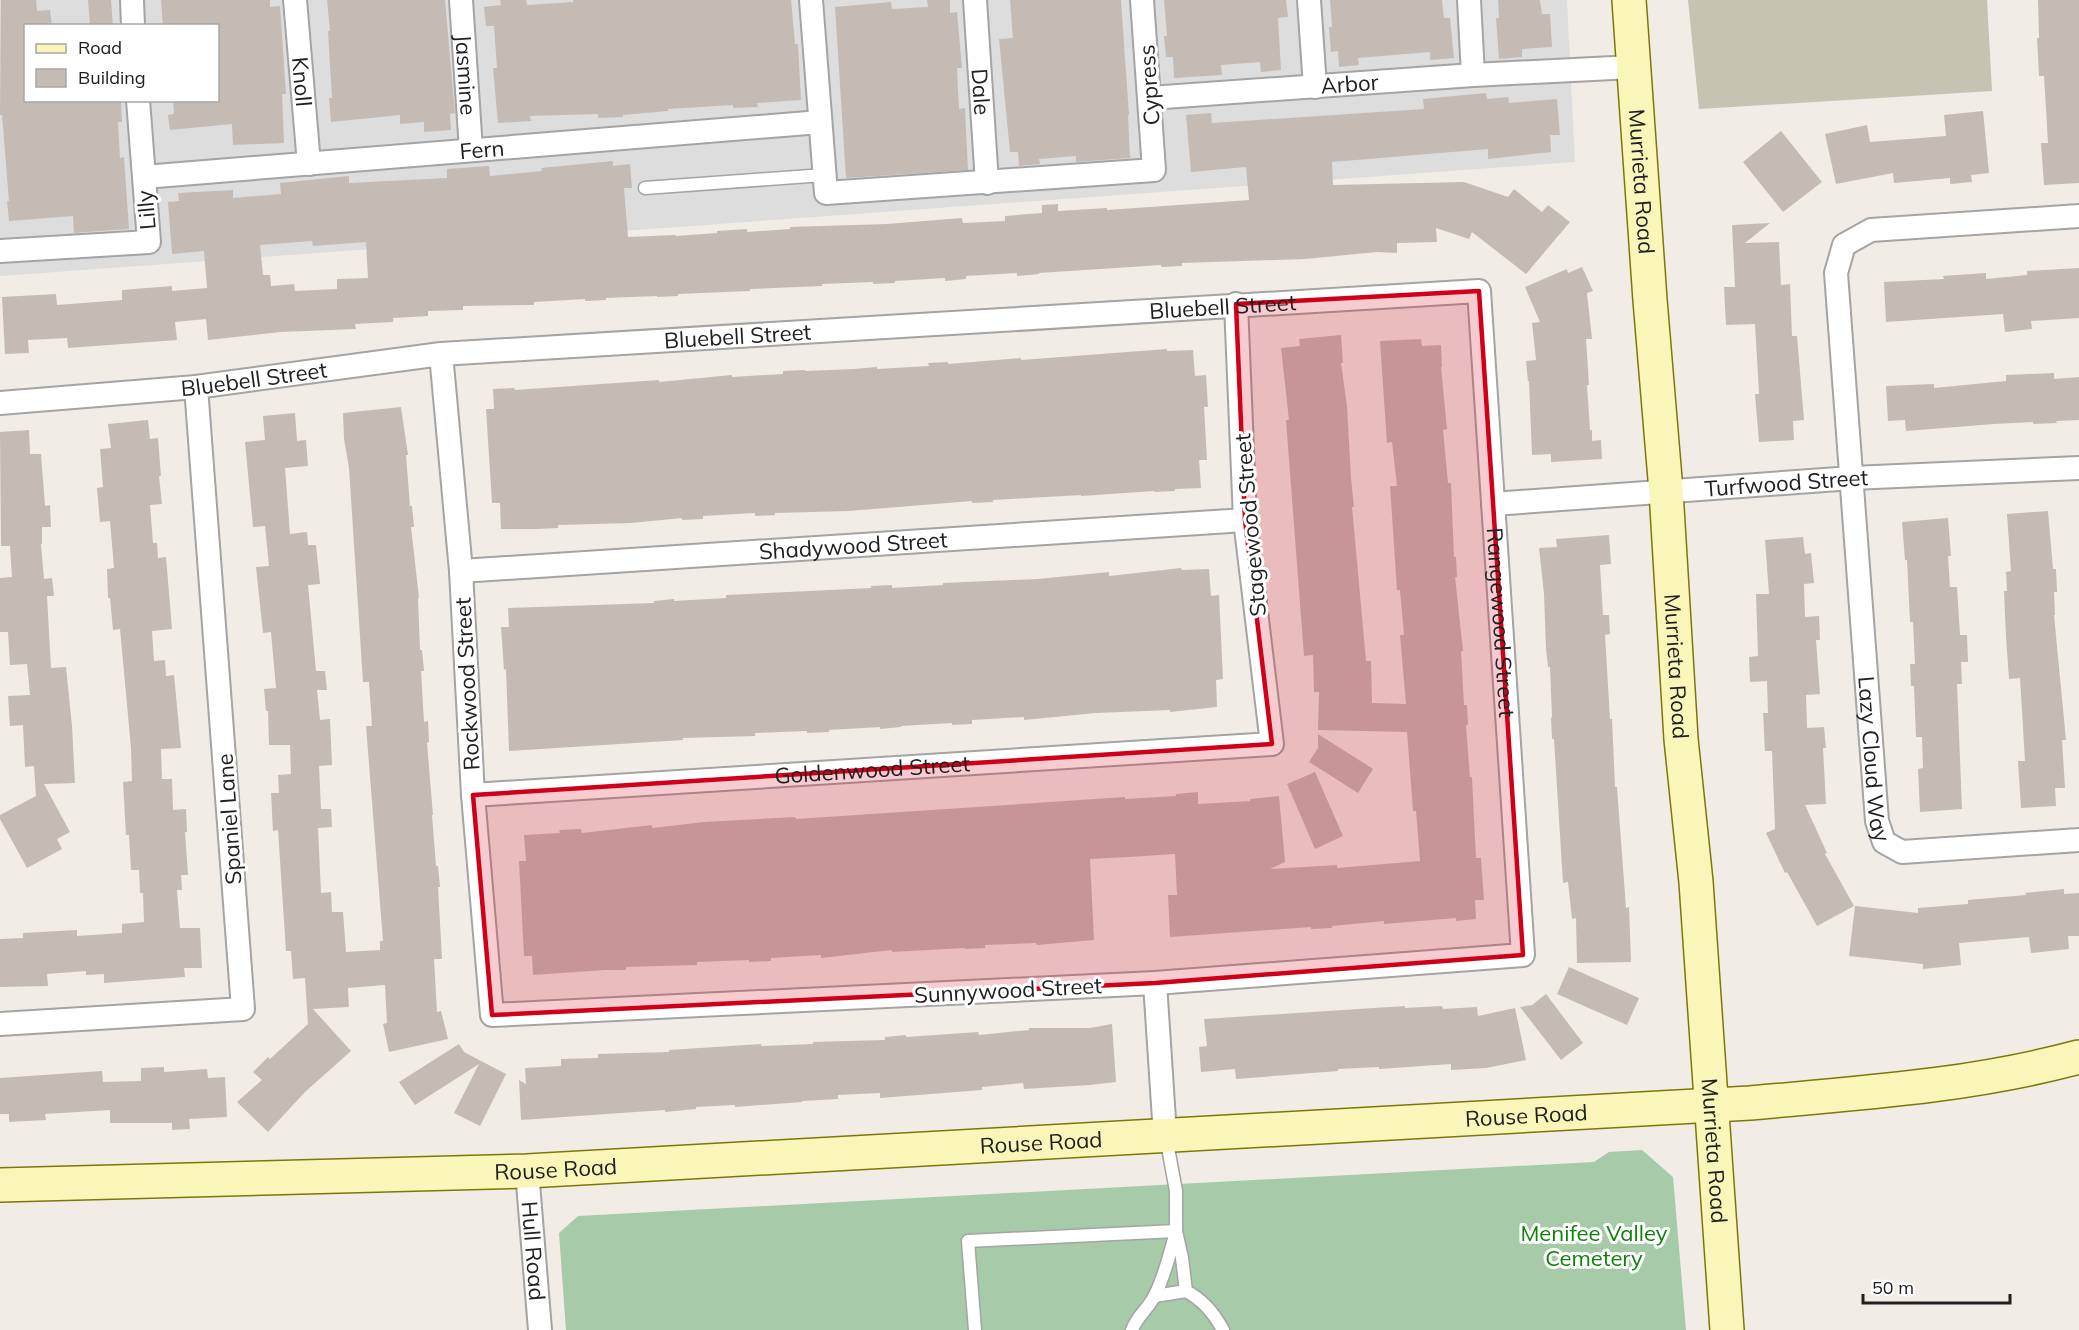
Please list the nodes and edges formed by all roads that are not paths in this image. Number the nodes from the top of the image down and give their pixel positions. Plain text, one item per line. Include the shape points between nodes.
1 (132, 0) edge
2 (295, 0) edge
3 (461, 0) edge
4 (812, 0) edge
5 (975, 0) edge
6 (1142, 0) edge
7 (1309, 0) edge
8 (1469, 0) edge
9 (1629, 0) edge
10 (133, 24) edge
11 (1633, 67) junction
12 (1473, 75) junction
13 (1315, 87) junction
14 (1150, 98) junction
15 (138, 102) edge
16 (820, 122) junction
17 (471, 150) junction
18 (309, 164) junction
19 (824, 175) junction
20 (144, 177) junction
21 (987, 183) junction
22 (645, 188) dead end
23 (2079, 216) edge
24 (0, 251) edge
25 (1479, 291) joint
26 (1236, 304) junction
27 (441, 354) junction
28 (196, 387) junction
29 (0, 402) edge
30 (2079, 468) edge
31 (1852, 478) junction
32 (1666, 491) junction
33 (1493, 504) junction
34 (1245, 520) junction
35 (461, 571) junction
36 (1272, 744) joint
37 (473, 795) junction
38 (2079, 840) edge
39 (1523, 955) joint
40 (1155, 983) junction
41 (492, 1014) joint
42 (0, 1024) edge
43 (2079, 1057) edge
44 (1712, 1105) junction
45 (1165, 1135) junction
46 (527, 1171) junction
47 (0, 1185) edge
48 (1176, 1231) junction
49 (1186, 1291) junction
50 (1155, 1296) junction
51 (540, 1330) edge
52 (975, 1330) edge
53 (1132, 1330) edge
54 (1223, 1330) edge
55 (1727, 1330) edge

1 - 10 street
2 - 18 street, Knoll
3 - 17 street, Jasmine
4 - 16 street
5 - 21 street, Dale
6 - 14 street, Cypress
7 - 13 street
8 - 12 street
9 - 11 street, Murrieta Road
11 - 12 street, Arbor
11 - 32 street, Murrieta Road
12 - 13 street, Arbor
13 - 14 street, Arbor
14 - 21 street, Cypress via 1154,170
15 - 20 street, Lilly
16 - 17 street, Fern
16 - 19 street
17 - 18 street, Fern
18 - 20 street, Fern
19 - 21 street via 826,193
19 - 22 lane
20 - 24 street, Lilly via 149,242
23 - 31 street, Lazy Cloud Way via 1871,230 1844,245 1836,273
25 - 26 street, Bluebell Street
25 - 33 street, Rangewood Street
26 - 27 street, Bluebell Street
26 - 34 street, Stagewood Street
27 - 28 street, Bluebell Street
27 - 35 street, Rockwood Street
28 - 29 street, Bluebell Street
28 - 42 street, Spaniel Lane via 243,1009
30 - 31 street, Turfwood Street
31 - 32 street, Turfwood Street
31 - 38 street, Lazy Cloud Way via 1877,822 1884,842 1902,852
32 - 33 street, Turfwood Street
32 - 44 street, Murrieta Road via 1681,739
33 - 39 street, Rangewood Street
34 - 35 street, Shadywood Street
34 - 36 street, Stagewood Street
35 - 37 street, Rockwood Street
36 - 37 street, Goldenwood Street
37 - 41 street, Rockwood Street
39 - 40 street, Sunnywood Street
40 - 41 street, Sunnywood Street
40 - 45 street
43 - 44 street, Rouse Road via 1945,1085
44 - 45 street, Rouse Road
44 - 55 street, Murrieta Road
45 - 46 street, Rouse Road
45 - 48 lane via 1176,1191
46 - 47 street, Rouse Road
46 - 51 street, Hull Road
48 - 49 lane
48 - 50 lane
48 - 52 lane via 968,1241
49 - 50 lane
49 - 54 lane via 1216,1316
50 - 53 lane

